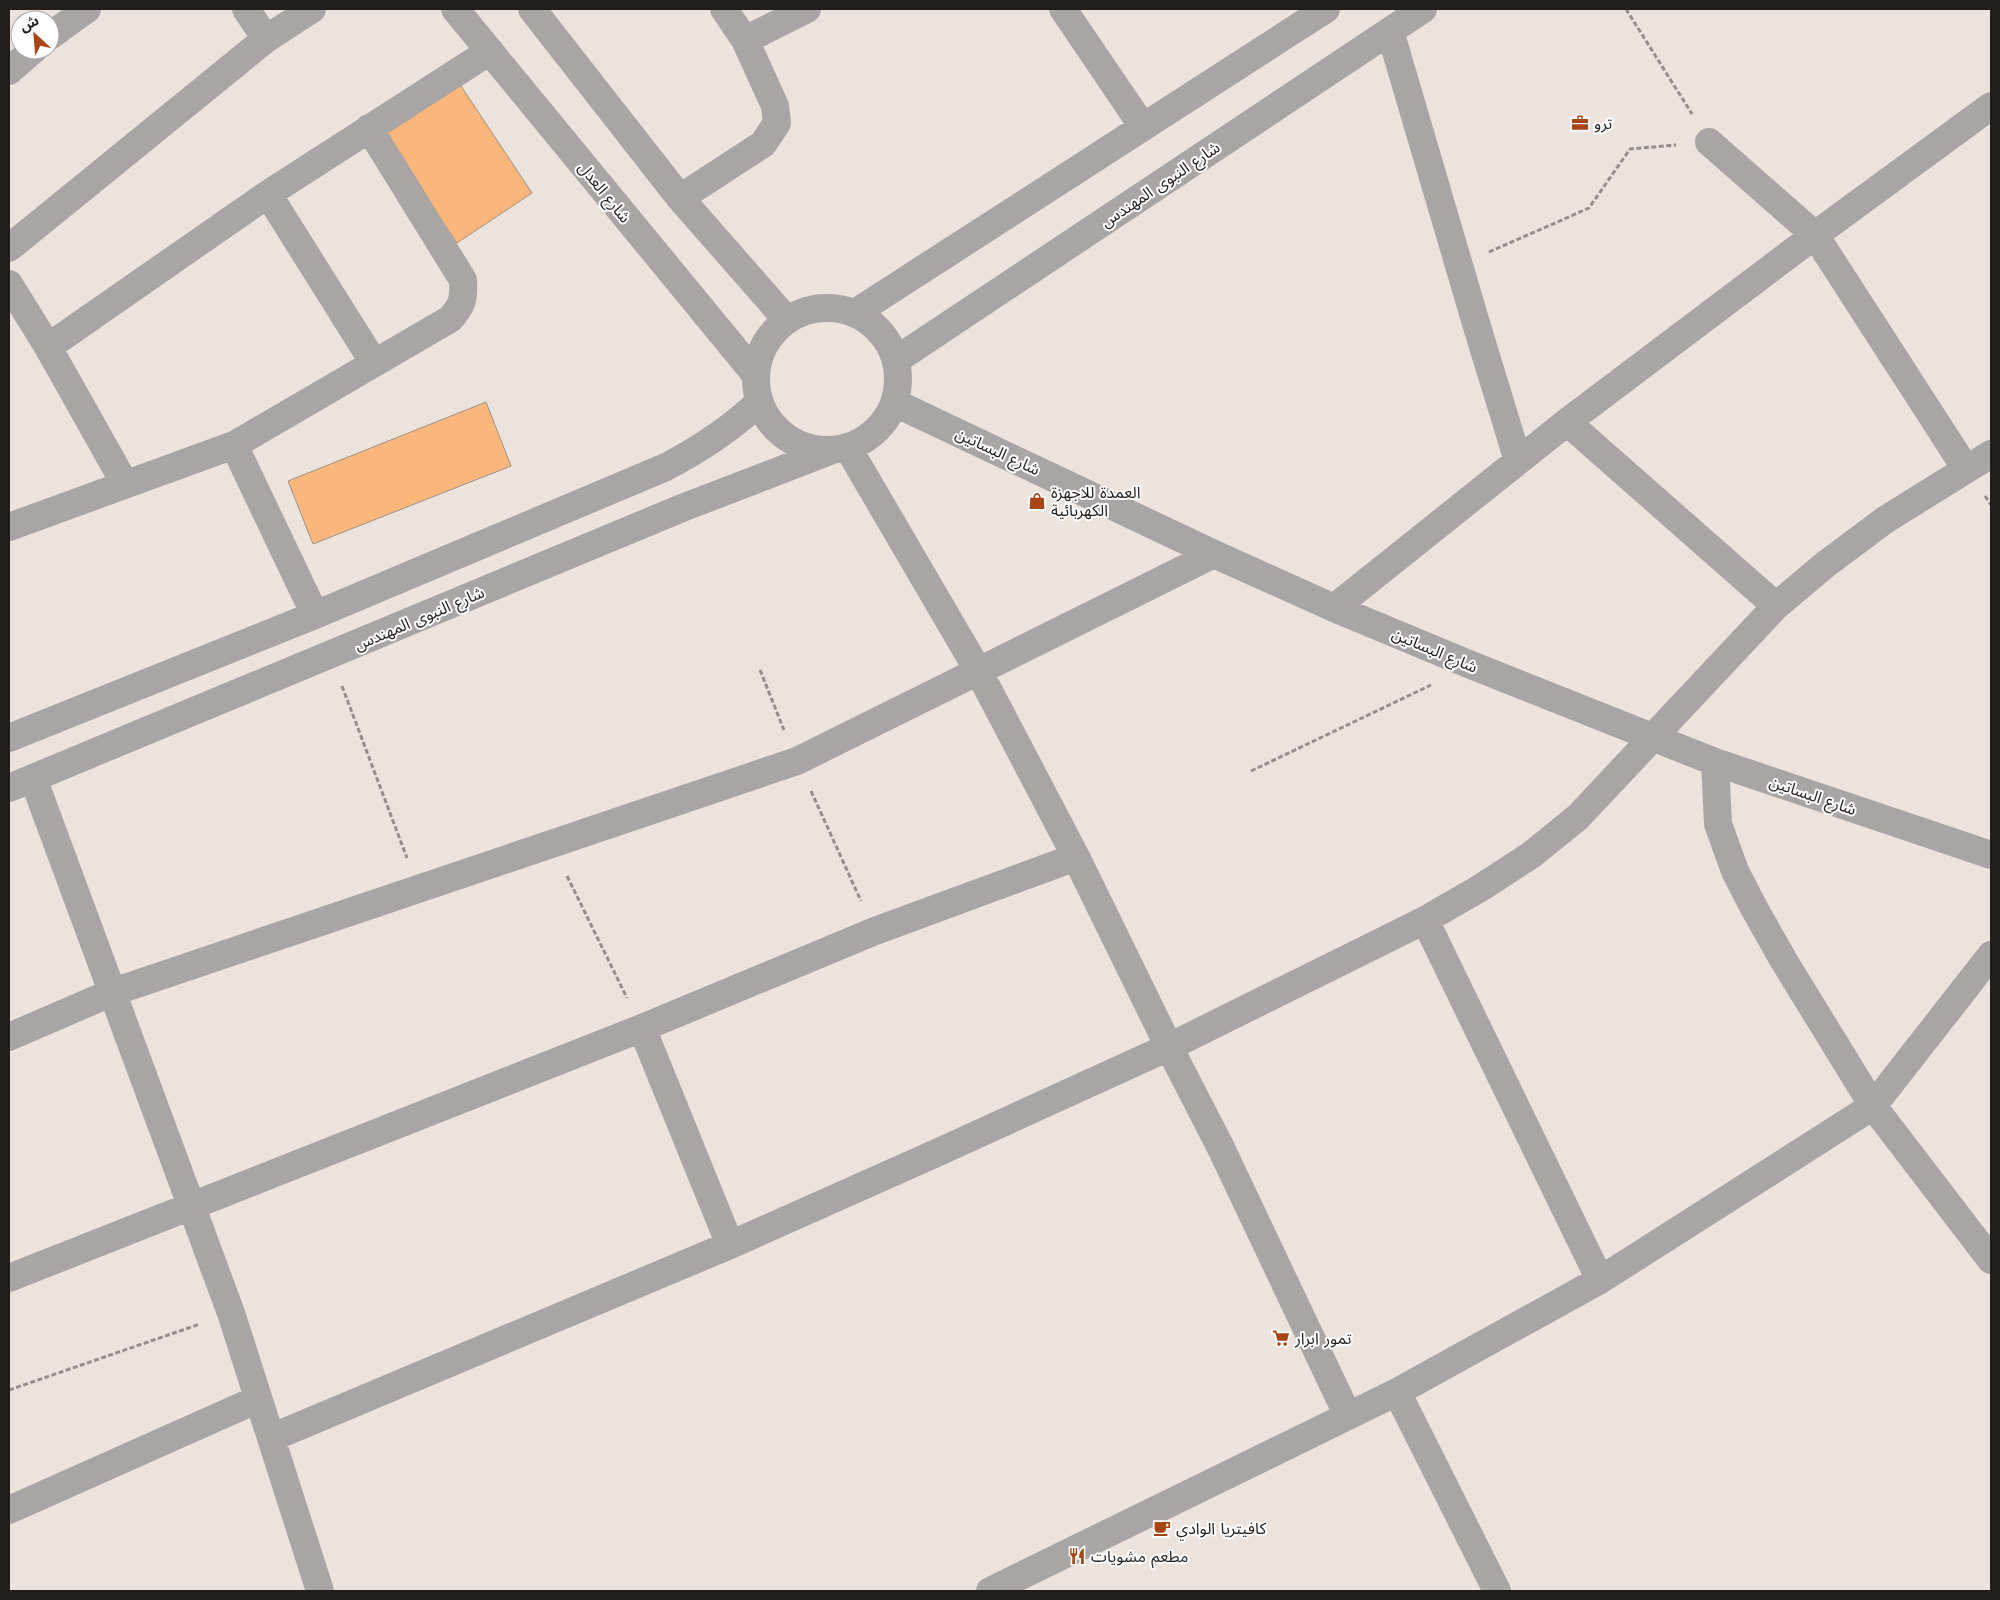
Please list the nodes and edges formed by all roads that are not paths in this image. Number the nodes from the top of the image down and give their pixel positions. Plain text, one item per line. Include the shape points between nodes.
1 (87, 9) edge
2 (246, 9) edge
3 (312, 9) edge
4 (455, 9) edge
5 (532, 9) edge
6 (724, 9) edge
7 (807, 9) edge
8 (1063, 9) edge
9 (1326, 9) edge
10 (1423, 9) edge
11 (60, 29) edge
12 (1390, 31) junction
13 (266, 39) junction
14 (745, 40) junction
15 (490, 51) junction
16 (22, 60) edge
17 (9, 71) edge
18 (1991, 106) edge
19 (1142, 127) junction
20 (369, 128) junction
21 (1709, 142) road end
22 (268, 194) junction
23 (680, 198) junction
24 (1815, 235) junction
25 (9, 248) edge
26 (9, 284) edge
27 (856, 313) junction
28 (787, 320) junction
29 (48, 347) junction
30 (896, 360) junction
31 (374, 363) junction
32 (756, 375) junction
33 (759, 402) junction
34 (895, 403) junction
35 (1567, 422) junction
36 (234, 445) junction
37 (839, 449) junction
38 (1991, 454) edge
39 (1518, 460) junction
40 (1966, 469) junction
41 (126, 484) junction
42 (9, 527) edge
43 (1214, 554) junction
44 (1776, 606) junction
45 (1334, 608) junction
46 (316, 615) junction
47 (979, 672) junction
48 (1652, 737) junction
49 (9, 738) edge
50 (1715, 762) junction
51 (21, 783) edge
52 (1991, 855) edge
53 (1076, 857) junction
54 (1425, 920) junction
55 (1991, 955) edge
56 (113, 992) junction
57 (642, 1028) junction
58 (9, 1036) edge
59 (1168, 1047) junction
60 (1873, 1106) junction
61 (192, 1206) junction
62 (730, 1245) junction
63 (1991, 1260) edge
64 (9, 1278) edge
65 (1600, 1280) junction
66 (1397, 1392) junction
67 (258, 1399) junction
68 (1348, 1416) junction
69 (271, 1438) junction
70 (9, 1510) edge
71 (320, 1591) edge
72 (990, 1591) edge
73 (1497, 1591) edge

1 - 11 street
2 - 13 street
3 - 13 street
4 - 15 street, شارع العدل
5 - 23 street
6 - 14 street
7 - 14 street
8 - 19 street
9 - 19 street
10 - 12 street, شارع النبوى المهندس
12 - 30 street, شارع النبوى المهندس
12 - 39 street
13 - 25 street
14 - 23 street via 775,106 777,123 763,144
15 - 20 street
15 - 32 street, شارع العدل
16 - 17 street
18 - 24 street
19 - 27 street
20 - 22 street
20 - 31 street via 463,280 464,292 459,310 450,319
21 - 24 street
22 - 29 street
22 - 31 street
23 - 28 street
24 - 35 street
24 - 40 street
26 - 29 street
27 - 28 street via 833,308 809,310
27 - 30 street via 882,332
28 - 32 street via 771,335 761,354
29 - 41 street
30 - 34 street via 899,381
31 - 36 street
32 - 33 street
33 - 37 street via 770,422 787,438 808,448
33 - 46 street via 717,438 666,467
34 - 37 street via 884,422 868,438
34 - 43 street, شارع البساتين
35 - 39 street
35 - 44 street
36 - 41 street
36 - 46 street
37 - 47 street
37 - 51 street, شارع النبوى المهندس via 691,504
38 - 40 street
39 - 45 street
40 - 44 street via 1885,520
41 - 42 street
43 - 45 street, شارع البساتين
43 - 47 street
44 - 48 street
45 - 48 street, شارع البساتين
46 - 49 street
47 - 53 street
47 - 56 street via 797,761
48 - 50 street, شارع البساتين
48 - 54 street via 1578,816 1531,855
50 - 52 street, شارع البساتين
50 - 60 street via 1718,824 1735,871 1784,961
51 - 56 street
53 - 57 street via 875,931
53 - 59 street
54 - 59 street
54 - 65 street
55 - 60 street
56 - 58 street
56 - 61 street
57 - 61 street
57 - 62 street
59 - 62 street
59 - 68 street via 1220,1146
60 - 63 street
60 - 65 street
61 - 64 street
61 - 67 street
62 - 69 street
65 - 66 street
66 - 68 street
66 - 73 street
67 - 69 street
67 - 70 street
68 - 72 street
69 - 71 street

